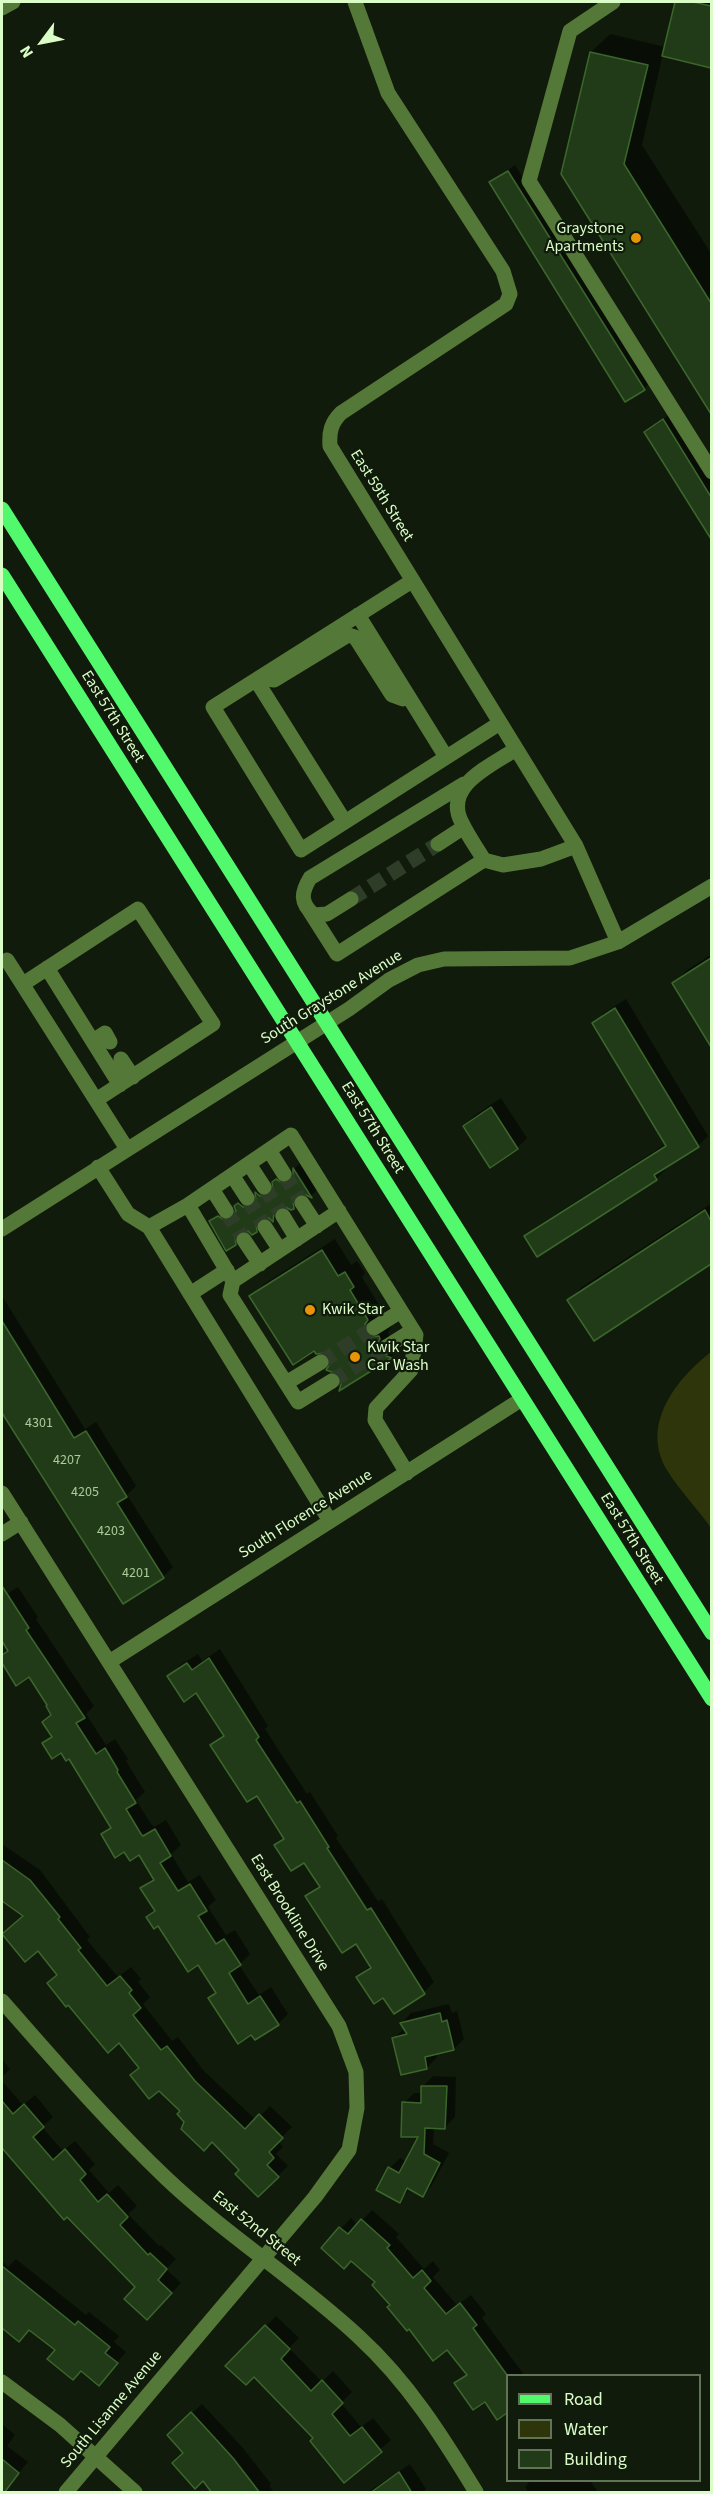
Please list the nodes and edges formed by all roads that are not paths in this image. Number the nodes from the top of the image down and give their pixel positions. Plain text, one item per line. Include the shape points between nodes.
1 (13, 2) edge
2 (355, 2) edge
3 (613, 2) edge
4 (2, 8) edge
5 (711, 472) edge
6 (2, 509) edge
7 (2, 575) edge
8 (412, 581) junction
9 (358, 615) junction
10 (257, 679) junction
11 (409, 698) junction
12 (500, 723) junction
13 (516, 749) junction
14 (443, 753) junction
15 (465, 784) junction
16 (347, 820) junction
17 (464, 827) junction
18 (438, 844) tunnel mouth
19 (576, 846) junction
20 (484, 860) junction
21 (711, 885) edge
22 (351, 899) tunnel mouth
23 (309, 910) junction
24 (618, 942) junction
25 (7, 960) dead end
26 (47, 968) junction
27 (22, 984) junction
28 (327, 1023) junction
29 (93, 1041) junction
30 (110, 1042) dead end
31 (296, 1042) junction
32 (121, 1059) dead end
33 (126, 1081) junction
34 (96, 1100) junction
35 (127, 1149) junction
36 (269, 1150) junction
37 (249, 1164) junction
38 (98, 1167) junction
39 (284, 1174) tunnel mouth
40 (232, 1175) junction
41 (264, 1187) tunnel mouth
42 (212, 1189) junction
43 (247, 1198) tunnel mouth
44 (302, 1203) tunnel mouth
45 (188, 1205) junction
46 (226, 1211) tunnel mouth
47 (339, 1211) junction
48 (283, 1216) tunnel mouth
49 (317, 1226) junction
50 (149, 1227) junction
51 (265, 1227) tunnel mouth
52 (2, 1229) edge
53 (297, 1239) junction
54 (244, 1240) tunnel mouth
55 (280, 1250) junction
56 (260, 1263) junction
57 (230, 1275) junction
58 (190, 1294) junction
59 (401, 1311) junction
60 (374, 1328) tunnel mouth
61 (413, 1330) junction
62 (386, 1347) tunnel mouth
63 (321, 1362) tunnel mouth
64 (332, 1381) tunnel mouth
65 (286, 1383) junction
66 (522, 1400) junction
67 (407, 1473) junction
68 (2, 1493) edge
69 (330, 1521) junction
70 (21, 1522) junction
71 (2, 1534) edge
72 (711, 1632) edge
73 (109, 1662) junction
74 (711, 1699) edge
75 (2, 2001) edge
76 (263, 2258) junction
77 (186, 2351) joint
78 (2, 2382) edge
79 (96, 2457) junction
80 (66, 2493) edge
81 (135, 2493) edge
82 (476, 2493) edge

1 - 4 street
2 - 8 street, East 59th Street via 388,93 503,270 510,294 506,304 341,413 329,433 333,453
3 - 5 street via 570,31 529,182
6 - 28 main road, East 57th Street
7 - 31 main road, East 57th Street
8 - 9 street
8 - 12 street, East 59th Street
9 - 10 street
9 - 11 street
10 - 11 street via 274,680 348,635 355,637 392,695
10 - 16 street
10 - 16 street via 213,707 301,850
11 - 14 street
12 - 13 street, East 59th Street
12 - 14 street
13 - 15 street
13 - 19 street, East 59th Street
14 - 16 street
15 - 17 street via 456,804
15 - 23 street via 310,878 302,891
17 - 18 street
17 - 20 street
19 - 20 street via 541,859 503,865
19 - 24 street, East 59th Street
20 - 23 street via 337,954
21 - 24 street, South Graystone Avenue
22 - 23 street via 321,915
24 - 28 street, South Graystone Avenue via 570,958 444,959 418,965
25 - 27 street
26 - 27 street
26 - 29 street
26 - 33 street via 138,909 213,1024
27 - 34 street
28 - 31 street, South Graystone Avenue
28 - 72 main road, East 57th Street
29 - 30 street via 105,1033
29 - 33 street
31 - 35 street, South Graystone Avenue
31 - 66 main road, East 57th Street
32 - 33 street
33 - 34 street
34 - 35 street
35 - 38 street, South Graystone Avenue
36 - 37 street
36 - 39 street
36 - 47 street via 291,1136
37 - 40 street
37 - 41 street
38 - 50 street via 128,1214
38 - 52 street, South Graystone Avenue
40 - 42 street
40 - 43 street
42 - 45 street
42 - 46 street
44 - 49 street
45 - 50 street
45 - 57 street
47 - 49 street
47 - 59 street
48 - 53 street
49 - 53 street
50 - 58 street
51 - 55 street
53 - 55 street
54 - 56 street
55 - 56 street
56 - 57 street
57 - 58 street
57 - 65 street via 230,1295
58 - 69 street
59 - 60 street
59 - 61 street
61 - 62 street
61 - 67 street via 416,1335 411,1370 376,1408 375,1420
63 - 65 street
64 - 65 street via 298,1402
66 - 67 street, South Florence Avenue
66 - 74 main road, East 57th Street
67 - 69 street, South Florence Avenue
68 - 70 street, East Brookline Drive
69 - 73 street, South Florence Avenue
70 - 71 street
70 - 73 street, East Brookline Drive
73 - 76 street, East Brookline Drive via 339,2026 356,2072 357,2108 349,2150
75 - 76 street, East 52nd Street via 167,2179
76 - 77 street, East Brookline Drive
76 - 82 street, East 52nd Street via 359,2337 401,2380 430,2418
77 - 79 street, South Lisanne Avenue
78 - 79 street
79 - 80 street, South Lisanne Avenue
79 - 81 street

